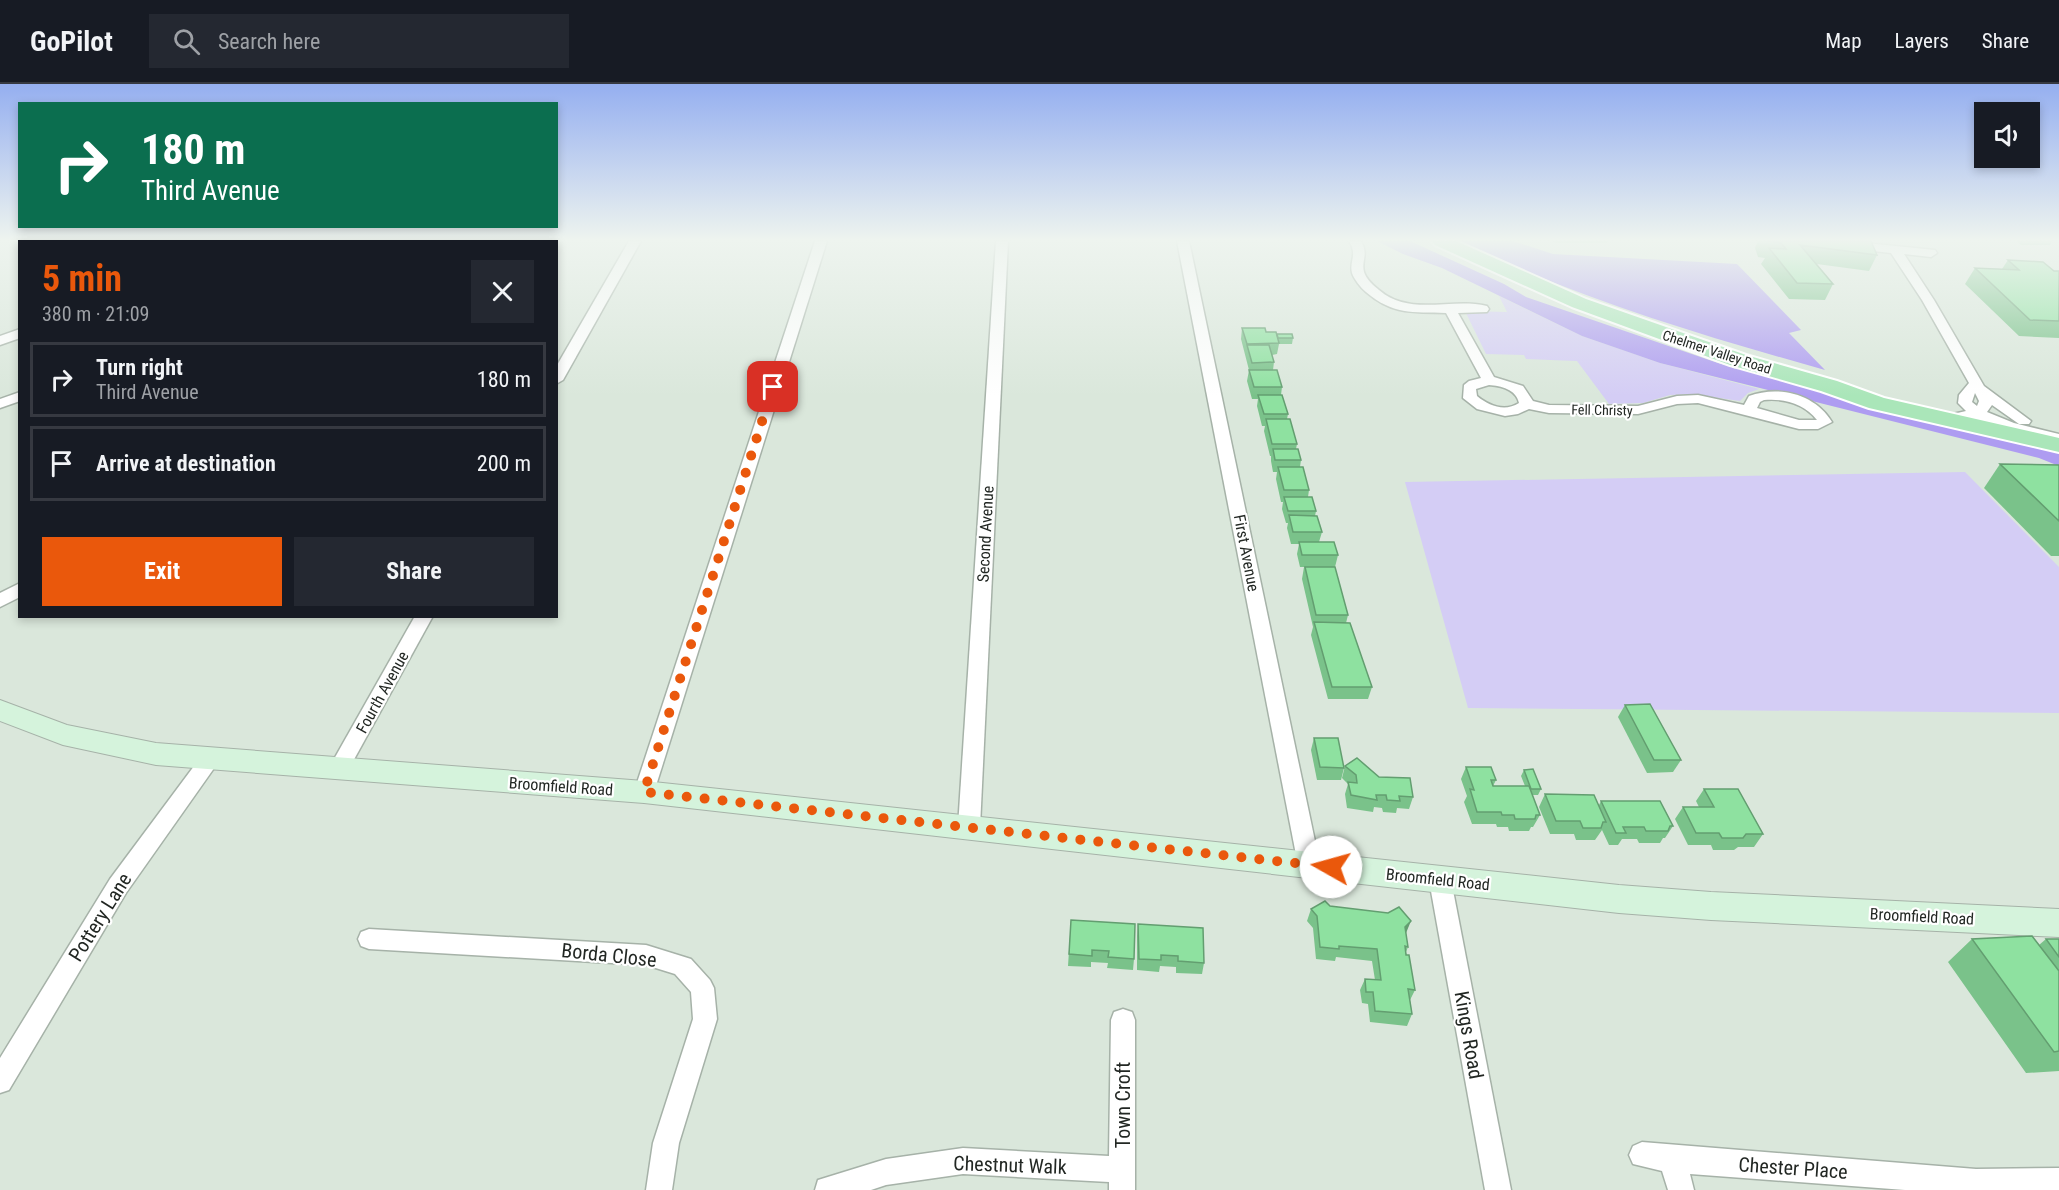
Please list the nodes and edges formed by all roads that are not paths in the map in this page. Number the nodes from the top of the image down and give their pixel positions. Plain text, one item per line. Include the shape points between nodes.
1 (606, 293) edge
2 (804, 293) edge
3 (999, 293) edge
4 (1194, 293) edge
5 (1375, 293) edge
6 (1555, 293) edge
7 (1923, 293) edge
8 (1450, 309) junction
9 (1483, 309) dead end
10 (18, 334) edge
11 (0, 341) edge
12 (558, 376) edge
13 (1489, 381) junction
14 (1974, 385) junction
15 (1829, 386) junction
16 (18, 397) edge
17 (0, 404) edge
18 (1526, 404) junction
19 (1749, 410) dead end
20 (1974, 412) junction
21 (1945, 420) junction
22 (2024, 421) junction
23 (2059, 429) edge
24 (2059, 438) edge
25 (2059, 445) edge
26 (18, 590) edge
27 (0, 601) edge
28 (423, 618) edge
29 (0, 710) edge
30 (210, 759) junction
31 (339, 768) junction
32 (644, 792) junction
33 (969, 827) junction
34 (1310, 865) junction
35 (1440, 879) junction
36 (2059, 923) edge
37 (369, 939) dead end
38 (1124, 1020) dead end
39 (0, 1081) edge
40 (1642, 1155) dead end
41 (1672, 1159) junction
42 (1123, 1180) edge
43 (2056, 1184) edge
44 (658, 1190) edge
45 (828, 1190) edge
46 (1498, 1190) edge
47 (1681, 1190) edge

1 - 12 street
2 - 32 street
3 - 33 street, Second Avenue
4 - 34 street, First Avenue
5 - 8 street via 1399,308
6 - 15 main road, Chelmer Valley Road via 1738,360
7 - 14 street
8 - 9 street
8 - 13 street
10 - 11 street
13 - 18 street via 1517,389 1523,393
13 - 18 street, Fell Christy via 1469,388 1475,403 1500,411 1516,410
14 - 20 street via 1986,401 1984,408
14 - 22 street
15 - 20 main road, Chelmer Valley Road via 1874,390
15 - 21 main road, Chelmer Valley Road
16 - 17 street
18 - 19 street, Fell Christy via 1549,409 1638,410 1698,399
20 - 21 street
20 - 22 main road, Chelmer Valley Road
20 - 24 street, Chelmer Valley Road
21 - 25 main road, Chelmer Valley Road
22 - 23 main road, Chelmer Valley Road
26 - 27 street
28 - 31 street, Fourth Avenue
29 - 30 main road, Broomfield Road via 74,738 156,754
30 - 31 main road, Broomfield Road
30 - 39 street, Pottery Lane via 118,886
31 - 32 main road, Broomfield Road
32 - 33 main road, Broomfield Road
33 - 34 main road, Broomfield Road
34 - 35 main road, Broomfield Road
35 - 36 main road, Broomfield Road via 1998,929
35 - 46 street, Kings Road
37 - 44 street, Borda Close via 646,955 683,966 702,988 705,1018 666,1143
38 - 42 street, Town Croft
40 - 41 street, Chester Place
41 - 43 street, Chester Place via 1976,1182
41 - 47 street
42 - 45 street, Chestnut Walk via 963,1161 886,1172

